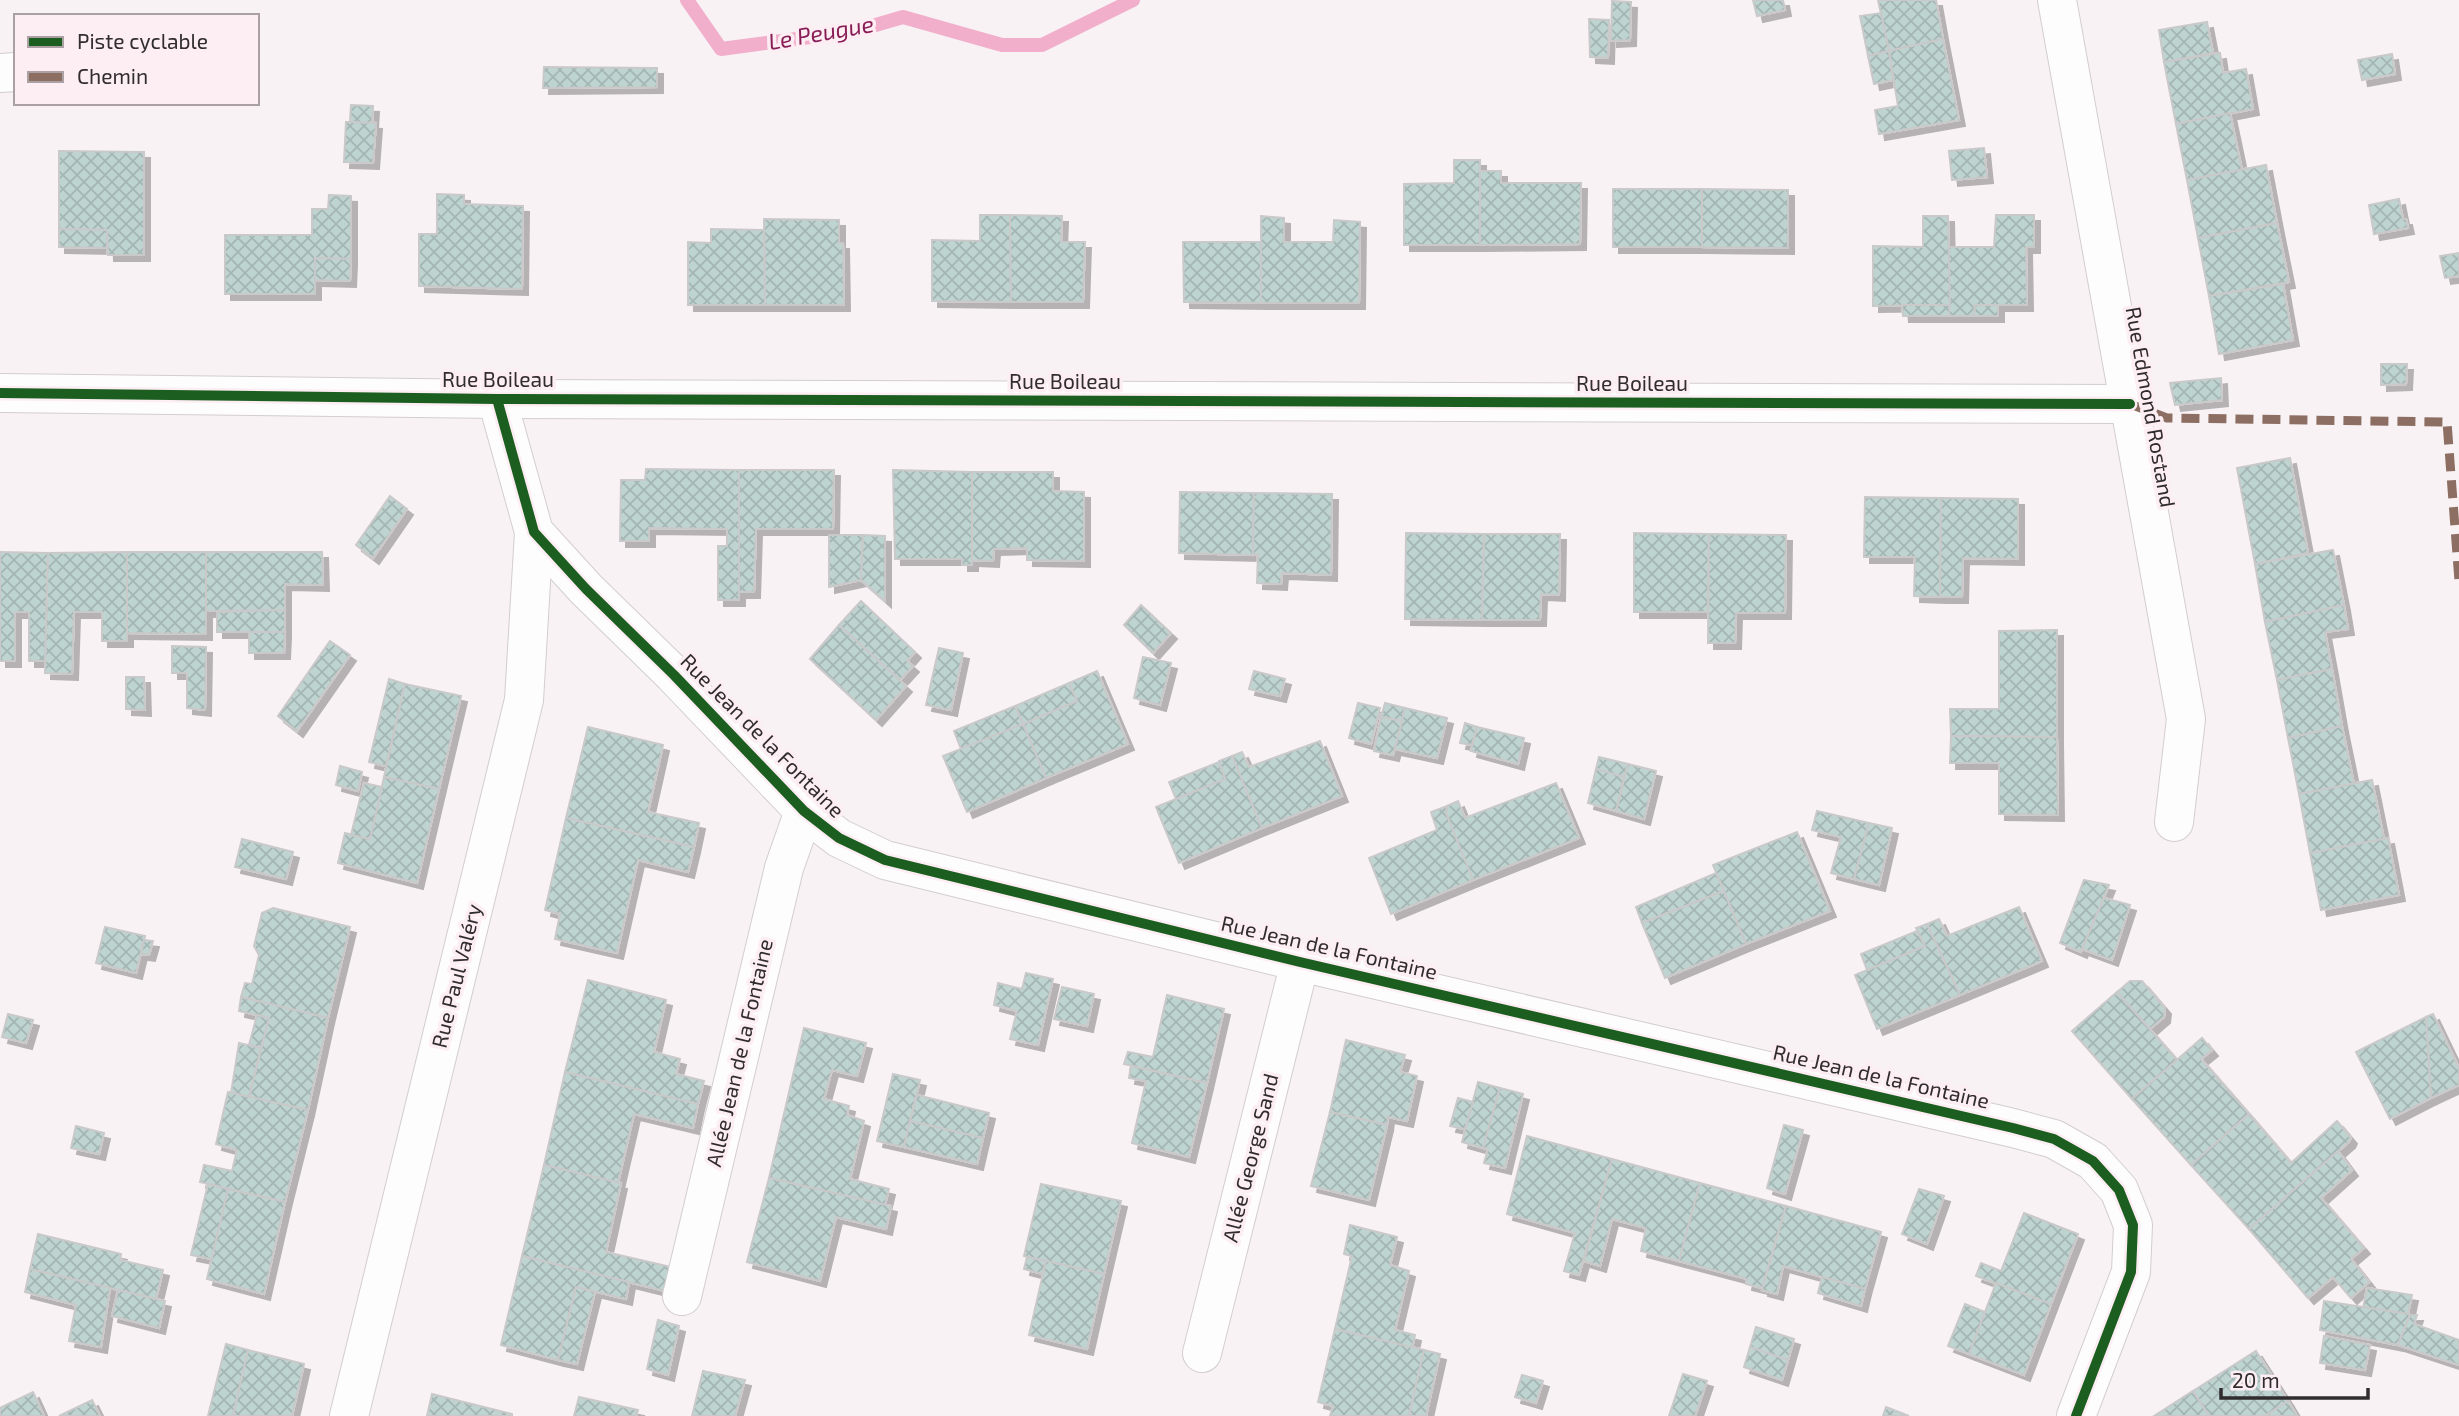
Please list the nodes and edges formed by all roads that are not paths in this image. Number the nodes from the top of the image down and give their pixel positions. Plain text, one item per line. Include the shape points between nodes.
1 (2057, 0) edge
2 (0, 393) edge
3 (498, 399) junction
4 (2130, 404) junction
5 (534, 532) junction
6 (804, 811) junction
7 (2174, 822) dead end
8 (1300, 962) junction
9 (682, 1296) dead end
10 (1202, 1353) dead end
11 (349, 1416) edge
12 (2076, 1416) edge

1 - 4 street, Rue Edmond Rostand
2 - 3 street, Rue Boileau
3 - 4 street, Rue Boileau
3 - 5 street, Rue Jean de la Fontaine
4 - 7 street, Rue Edmond Rostand via 2186,719
5 - 6 street, Rue Jean de la Fontaine
5 - 11 street, Rue Paul Valéry via 524,700
6 - 8 street, Rue Jean de la Fontaine via 839,838 885,860
6 - 9 street, Allée Jean de la Fontaine via 784,868
8 - 10 street, Allée George Sand
8 - 12 street, Rue Jean de la Fontaine via 2013,1128 2054,1139 2093,1161 2119,1190 2133,1225 2131,1272

